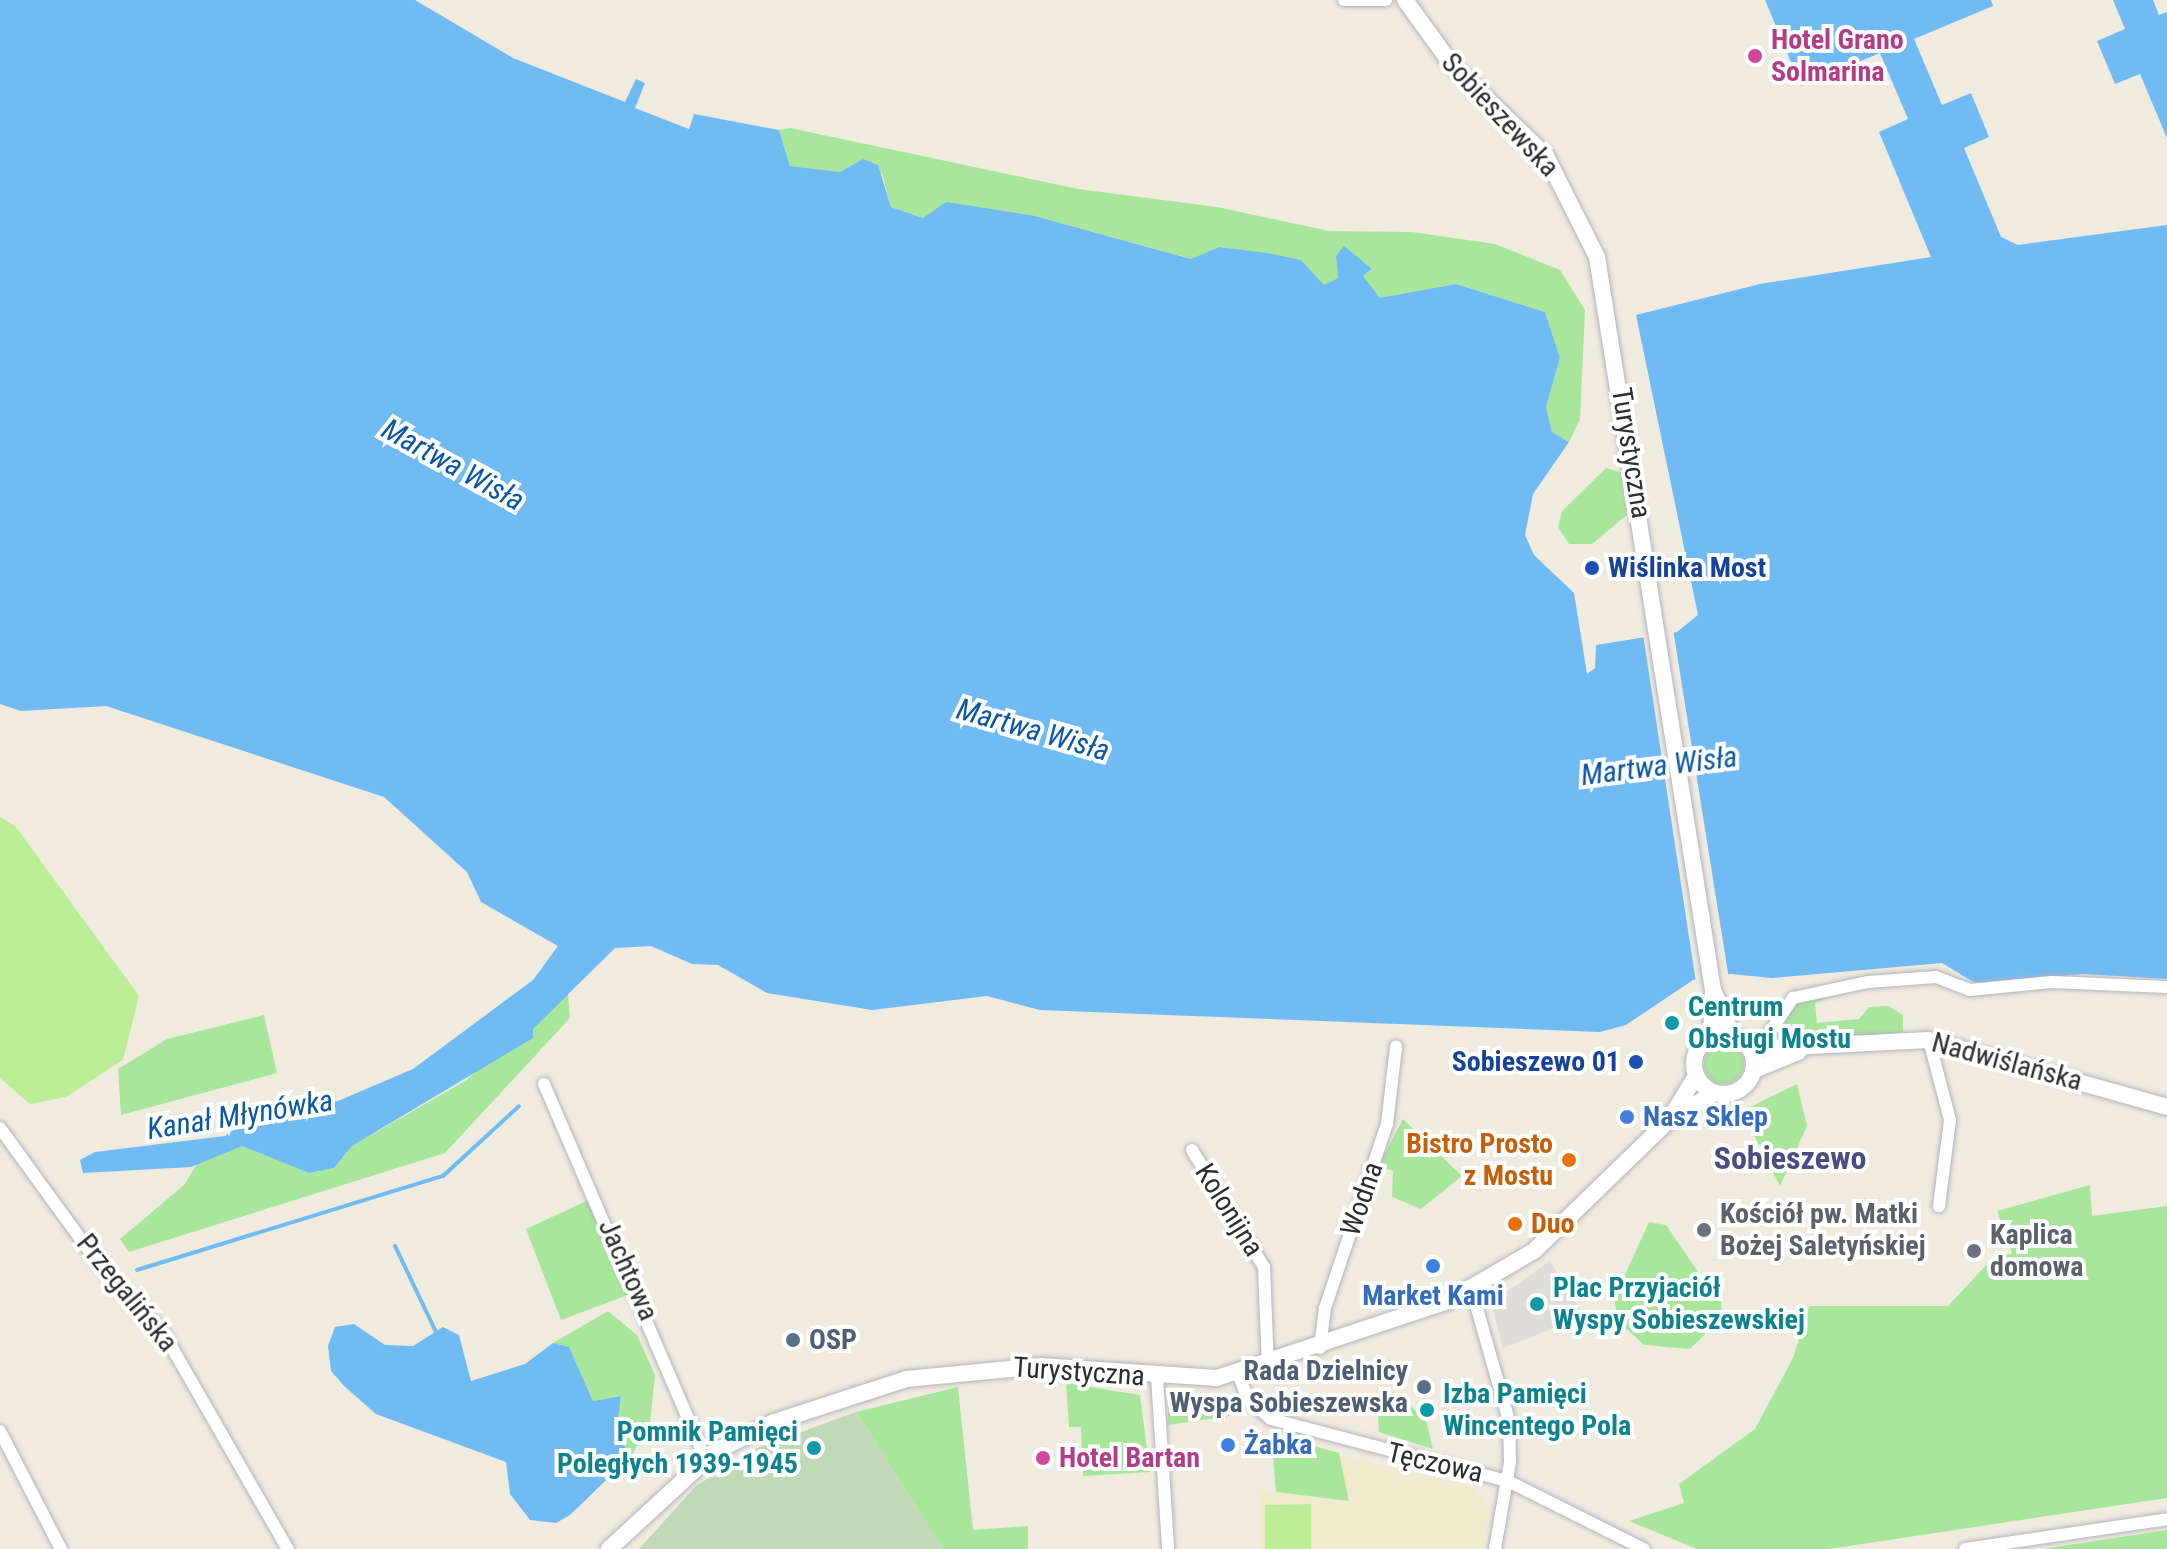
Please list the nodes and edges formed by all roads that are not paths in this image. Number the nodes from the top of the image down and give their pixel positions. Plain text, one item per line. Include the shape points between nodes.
1 (1344, 0) edge
2 (1386, 0) edge
3 (1405, 0) edge
4 (1603, 279) joint
5 (1712, 987) junction
6 (2167, 987) edge
7 (1732, 1034) junction
8 (1768, 1035) dead end
9 (1711, 1036) junction
10 (1929, 1040) junction
11 (1396, 1047) dead end
12 (1751, 1049) junction
13 (1798, 1052) junction
14 (1754, 1070) junction
15 (1696, 1076) junction
16 (544, 1084) dead end
17 (1714, 1093) junction
18 (2167, 1107) edge
19 (1668, 1121) junction
20 (0, 1128) edge
21 (1192, 1150) dead end
22 (1939, 1206) dead end
23 (1472, 1291) junction
24 (1320, 1348) junction
25 (1268, 1365) junction
26 (1238, 1374) junction
27 (1157, 1377) junction
28 (0, 1431) edge
29 (705, 1457) junction
30 (1508, 1481) junction
31 (2167, 1519) edge
32 (61, 1549) edge
33 (288, 1549) edge
34 (609, 1549) edge
35 (1168, 1549) edge
36 (1495, 1549) edge
37 (1644, 1549) edge
38 (1965, 1549) edge

1 - 2 street
3 - 4 main road, Sobieszewska via 1452,65 1555,169 1583,217
4 - 5 main road, Turystyczna
5 - 7 main road
5 - 9 main road
6 - 8 street via 2052,982 1970,990 1936,977 1868,982 1793,998
7 - 9 main road
7 - 12 main road
9 - 15 main road via 1696,1052
10 - 13 main road, Nadwiślańska
10 - 18 main road, Nadwiślańska
10 - 22 street via 1950,1120
11 - 24 street, Wodna via 1387,1124 1325,1308
12 - 13 main road, Nadwiślańska
12 - 14 main road
13 - 14 main road, Nadwiślańska
14 - 17 main road via 1743,1088
15 - 17 main road
15 - 19 main road, Turystyczna
16 - 29 street, Jachtowa
17 - 19 main road, Turystyczna
19 - 23 main road, Turystyczna via 1560,1229
20 - 33 street, Przegalińska via 98,1263 163,1332
21 - 25 street, Kolonijna via 1264,1267
23 - 24 main road, Turystyczna
23 - 30 street via 1509,1416
24 - 25 main road, Turystyczna
25 - 26 main road, Turystyczna
26 - 27 main road, Turystyczna
26 - 30 street, Tęczowa via 1248,1399 1271,1419
27 - 29 main road, Turystyczna via 1041,1366 935,1374 774,1422
27 - 35 street
28 - 32 street
29 - 34 main road, Turystyczna
30 - 36 street
30 - 37 street, Tęczowa
31 - 38 street

